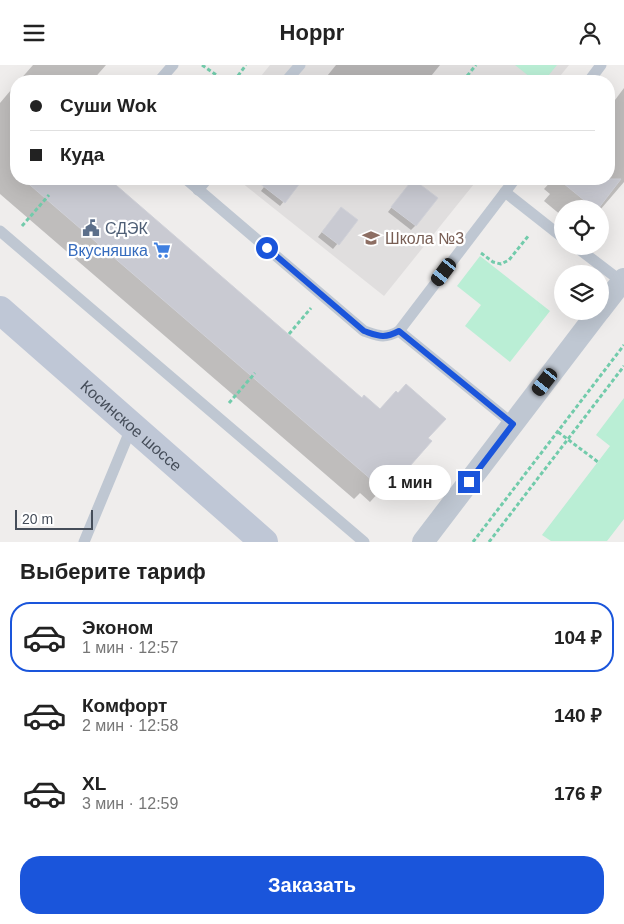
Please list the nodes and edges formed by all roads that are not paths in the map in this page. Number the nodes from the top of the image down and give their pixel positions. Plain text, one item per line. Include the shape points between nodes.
1 (173, 65) edge
2 (300, 65) edge
3 (164, 75) edge
4 (291, 75) edge
5 (193, 185) edge
6 (202, 185) edge
7 (510, 185) edge
8 (198, 190) junction
9 (505, 192) junction
10 (0, 231) edge
11 (554, 231) edge
12 (587, 255) edge
13 (623, 281) edge
14 (609, 299) edge
15 (0, 310) edge
16 (593, 320) edge
17 (399, 331) junction
18 (513, 424) junction
19 (132, 426) junction
20 (84, 541) edge
21 (264, 541) edge
22 (364, 541) edge
23 (423, 541) edge

1 - 3 lane
2 - 4 lane
5 - 8 lane
6 - 8 lane
7 - 9 lane
8 - 17 lane via 364,331 388,337
9 - 11 lane
9 - 17 lane
10 - 22 lane
12 - 13 lane
13 - 14 street
15 - 19 main road, Косинское шоссе
16 - 18 street
17 - 18 lane
18 - 23 street
19 - 20 lane
19 - 21 main road, Косинское шоссе

